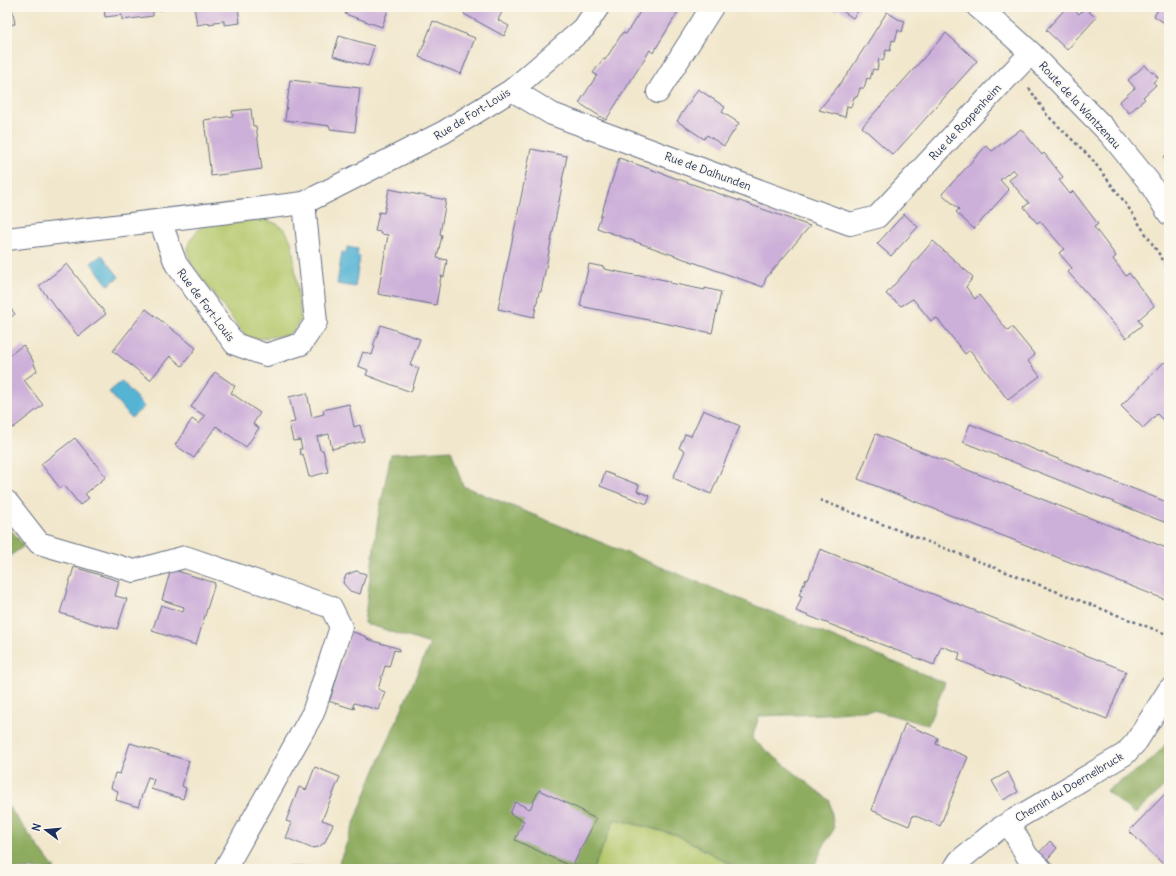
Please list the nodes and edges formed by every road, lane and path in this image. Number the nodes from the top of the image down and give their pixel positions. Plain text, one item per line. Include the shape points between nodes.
1 (598, 7) edge
2 (712, 7) edge
3 (978, 7) edge
4 (1031, 53) junction
5 (512, 90) junction
6 (658, 92) dead end
7 (900, 192) joint
8 (304, 203) junction
9 (1169, 214) edge
10 (160, 221) junction
11 (7, 239) edge
12 (1169, 268) edge
13 (820, 500) dead end
14 (7, 502) edge
15 (1169, 635) edge
16 (1169, 690) edge
17 (1009, 823) junction
18 (225, 869) edge
19 (954, 869) edge
20 (1041, 869) edge

1 - 5 street, Rue de Fort-Louis via 584,28
2 - 6 street
3 - 4 street, Route de la Wantzenau
4 - 7 street, Rue de Roppenheim
4 - 9 street, Route de la Wantzenau via 1110,134 1149,182
4 - 12 path via 1026,84 1047,115 1091,158
5 - 7 street, Rue de Dalhunden via 552,114 850,224 877,217
5 - 8 street, Rue de Fort-Louis via 444,132
8 - 10 street, Rue de Fort-Louis
8 - 10 street, Rue de Fort-Louis via 316,322 301,344 266,355 235,344 176,264
10 - 11 street, Rue de Fort-Louis
13 - 15 path
14 - 18 street via 39,543 134,571 185,557 331,607 341,627 313,712
16 - 17 street, Chemin du Doernelbruck via 1136,742 1125,754
17 - 19 street, Chemin du Doernelbruck via 960,860
17 - 20 street via 1027,856

